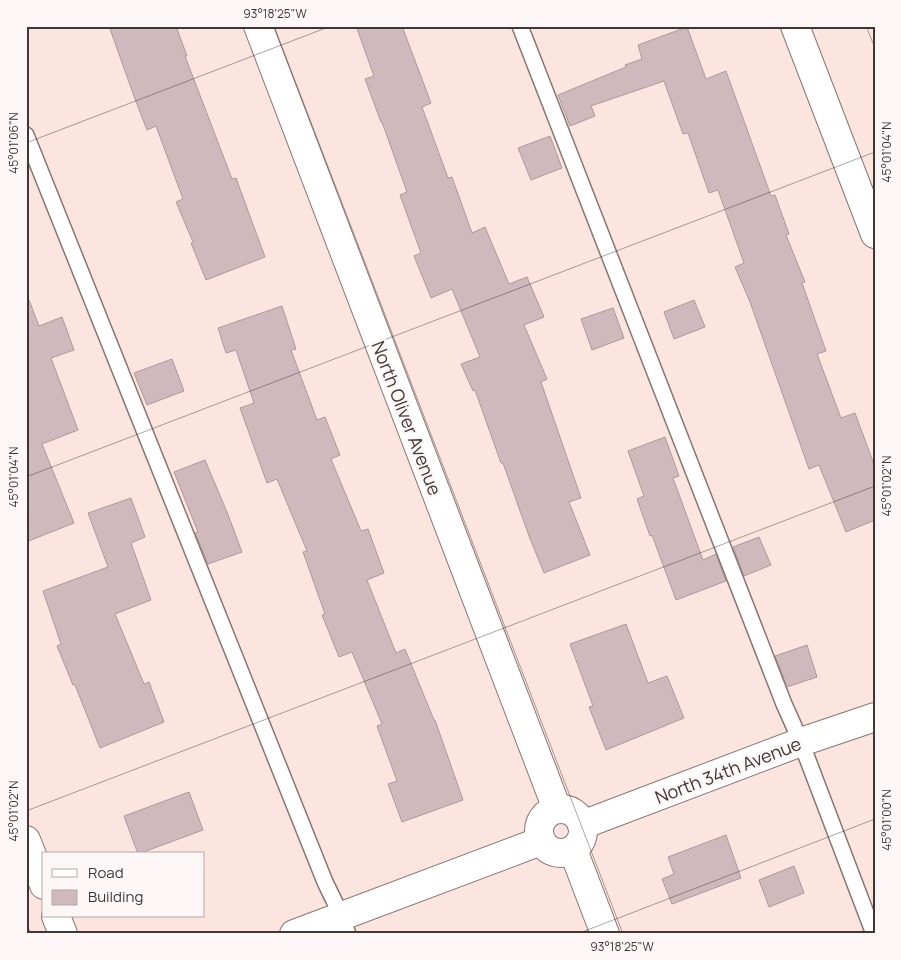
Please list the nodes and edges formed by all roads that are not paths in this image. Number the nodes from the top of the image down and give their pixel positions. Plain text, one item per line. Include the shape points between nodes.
1 (258, 26) edge
2 (520, 26) edge
3 (795, 26) edge
4 (26, 135) edge
5 (875, 234) edge
6 (875, 716) edge
7 (801, 742) junction
8 (557, 810) junction
9 (582, 824) junction
10 (26, 840) edge
11 (541, 841) junction
12 (573, 850) junction
13 (42, 880) edge
14 (57, 918) edge
15 (344, 925) edge
16 (63, 934) edge
17 (294, 934) edge
18 (605, 934) edge
19 (874, 934) edge

1 - 8 street, North Oliver Avenue
2 - 7 lane
3 - 5 street
4 - 15 lane
6 - 7 street, North 34th Avenue
7 - 9 street, North 34th Avenue
7 - 19 lane
8 - 9 street via 570,811
8 - 11 street via 545,816 539,834
9 - 12 street via 582,839
10 - 13 street
11 - 12 street via 558,854
11 - 15 street
12 - 18 street
14 - 16 street
15 - 17 street

